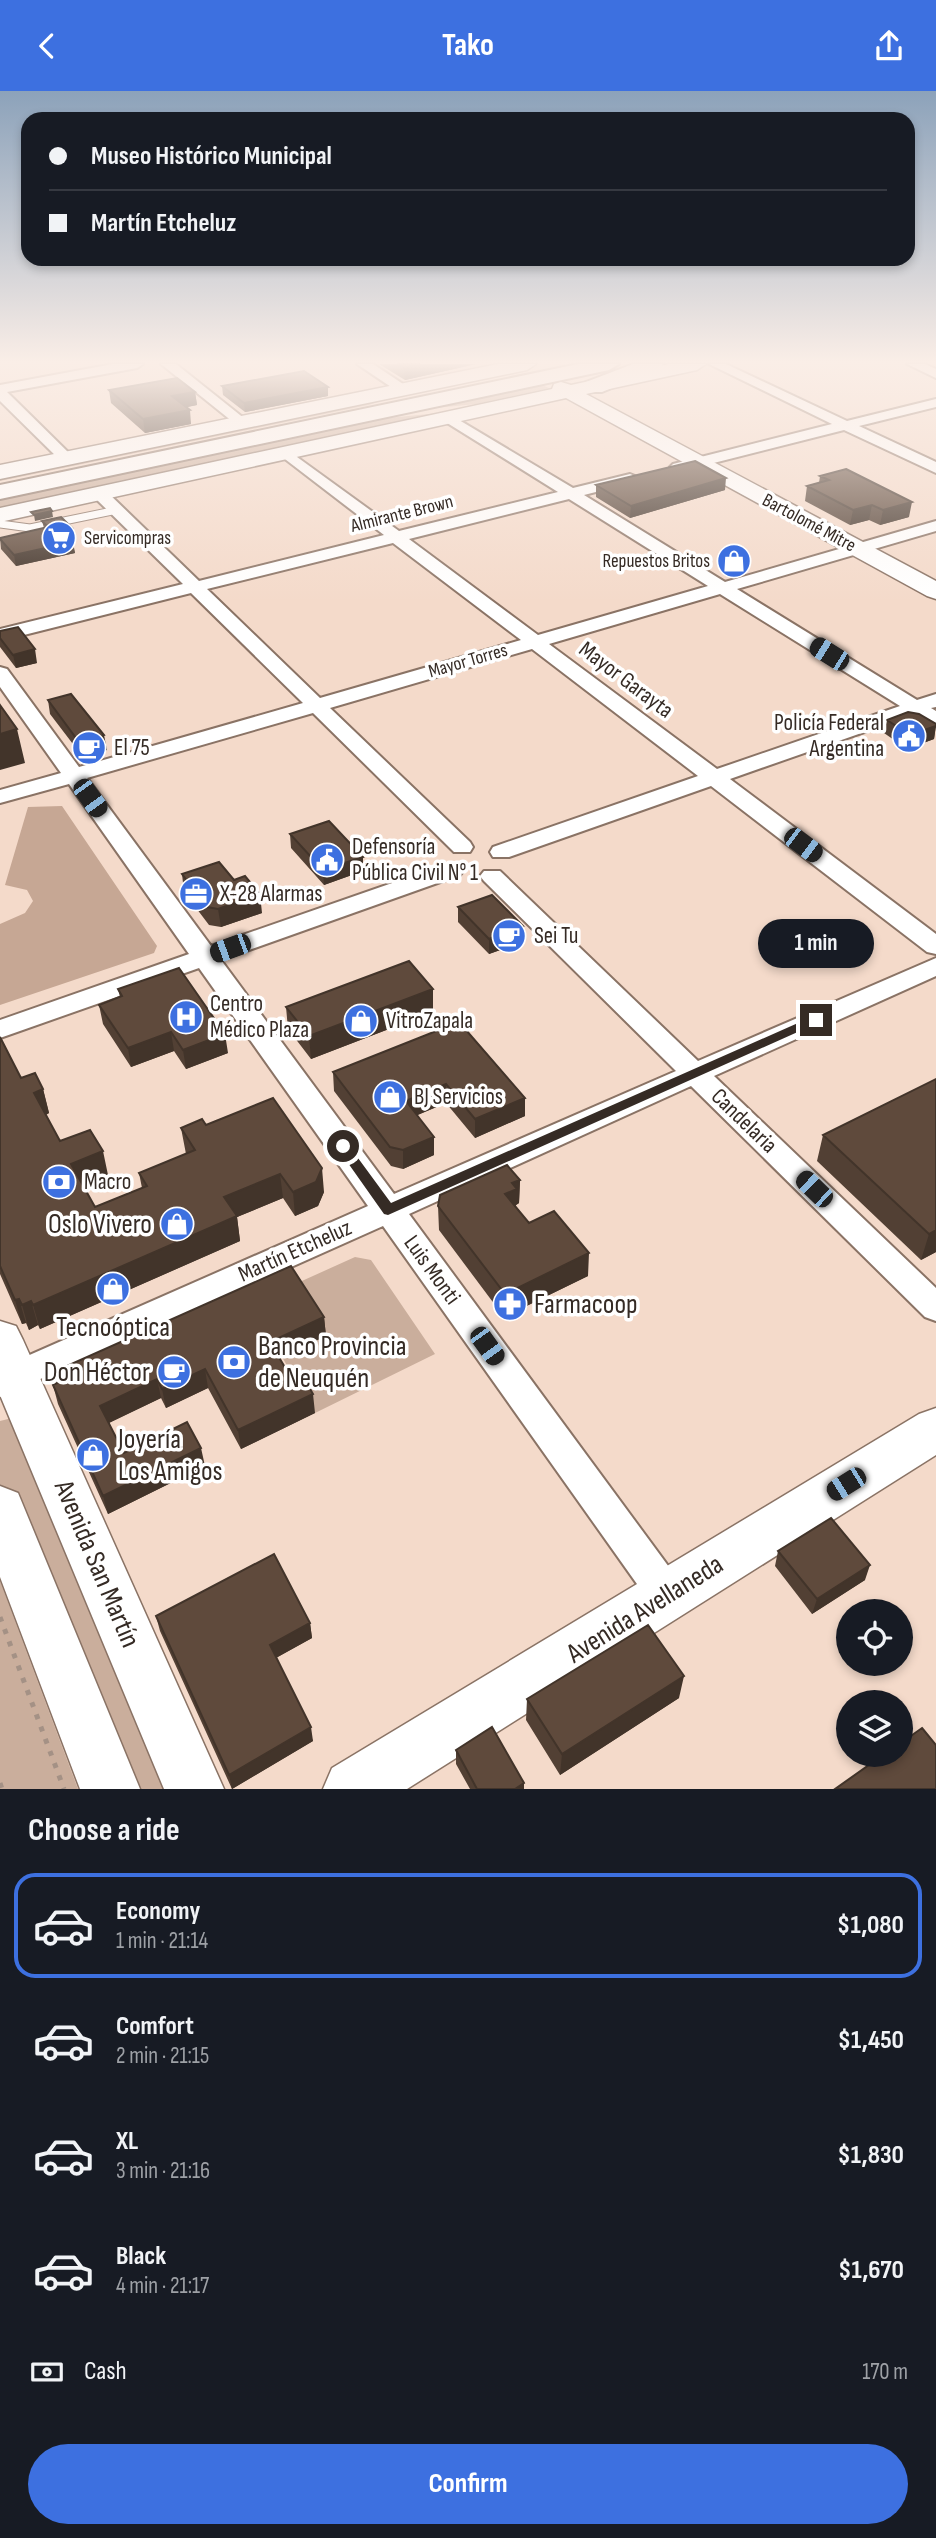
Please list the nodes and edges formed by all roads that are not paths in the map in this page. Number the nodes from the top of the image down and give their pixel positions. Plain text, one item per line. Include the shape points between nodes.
1 (51, 443) edge
2 (143, 443) edge
3 (201, 443) edge
4 (234, 443) edge
5 (331, 443) edge
6 (490, 443) edge
7 (662, 443) edge
8 (775, 443) edge
9 (883, 443) edge
10 (286, 453) junction
11 (66, 459) junction
12 (697, 462) junction
13 (936, 468) edge
14 (0, 473) edge
15 (0, 485) edge
16 (0, 492) edge
17 (571, 493) junction
18 (100, 494) junction
19 (117, 510) junction
20 (0, 515) edge
21 (0, 524) edge
22 (936, 526) edge
23 (396, 537) junction
24 (857, 548) junction
25 (195, 586) junction
26 (722, 587) junction
27 (936, 591) edge
28 (0, 635) edge
29 (534, 642) junction
30 (3, 682) edge
31 (936, 699) edge
32 (317, 705) junction
33 (915, 707) junction
34 (936, 720) edge
35 (74, 775) junction
36 (714, 778) junction
37 (0, 797) edge
38 (462, 847) junction
39 (497, 864) junction
40 (452, 870) junction
41 (936, 946) edge
42 (205, 957) junction
43 (936, 966) edge
44 (0, 1029) edge
45 (695, 1073) junction
46 (388, 1210) junction
47 (936, 1308) edge
48 (5, 1366) edge
49 (936, 1429) edge
50 (0, 1510) edge
51 (667, 1595) junction
52 (110, 1789) edge
53 (194, 1789) edge
54 (353, 1789) edge

1 - 11 street
2 - 11 street
3 - 15 main road
4 - 16 main road
5 - 10 street
6 - 17 street
7 - 12 street, Bartolomé Mitre
8 - 12 street, Almirante Brown
9 - 13 street
10 - 18 street
10 - 23 street, Mayor Garayta
11 - 14 street
12 - 17 street, Almirante Brown
12 - 24 street, Bartolomé Mitre
17 - 23 street, Almirante Brown
17 - 26 street
18 - 19 street
18 - 20 street
19 - 21 lane via 30,528
19 - 25 street
22 - 24 street, Mayor Torres
23 - 25 street, Almirante Brown
23 - 29 street, Mayor Garayta
24 - 26 street, Mayor Torres
24 - 27 street, Bartolomé Mitre
25 - 28 street, Almirante Brown
25 - 32 street
26 - 29 street, Mayor Torres
26 - 33 street
29 - 32 street, Mayor Torres
29 - 36 street, Mayor Garayta
30 - 35 street, Luis Monti
31 - 33 street
32 - 35 street, Mayor Torres
32 - 38 street
33 - 34 street
33 - 36 street
35 - 37 street, Mayor Torres
35 - 42 street, Luis Monti
36 - 39 street
36 - 41 street, Mayor Garayta
38 - 39 street via 480,844
38 - 40 street via 448,859
39 - 40 street via 475,878
39 - 45 street, Candelaria
40 - 42 street
42 - 44 street
42 - 46 street, Luis Monti
43 - 45 street, Martín Etcheluz
45 - 46 street, Martín Etcheluz
45 - 47 street, Candelaria
46 - 48 street, Martín Etcheluz
46 - 51 street, Luis Monti
48 - 53 street, Avenida San Martín
49 - 51 street, Avenida Avellaneda
50 - 52 street
51 - 54 street, Avenida Avellaneda

